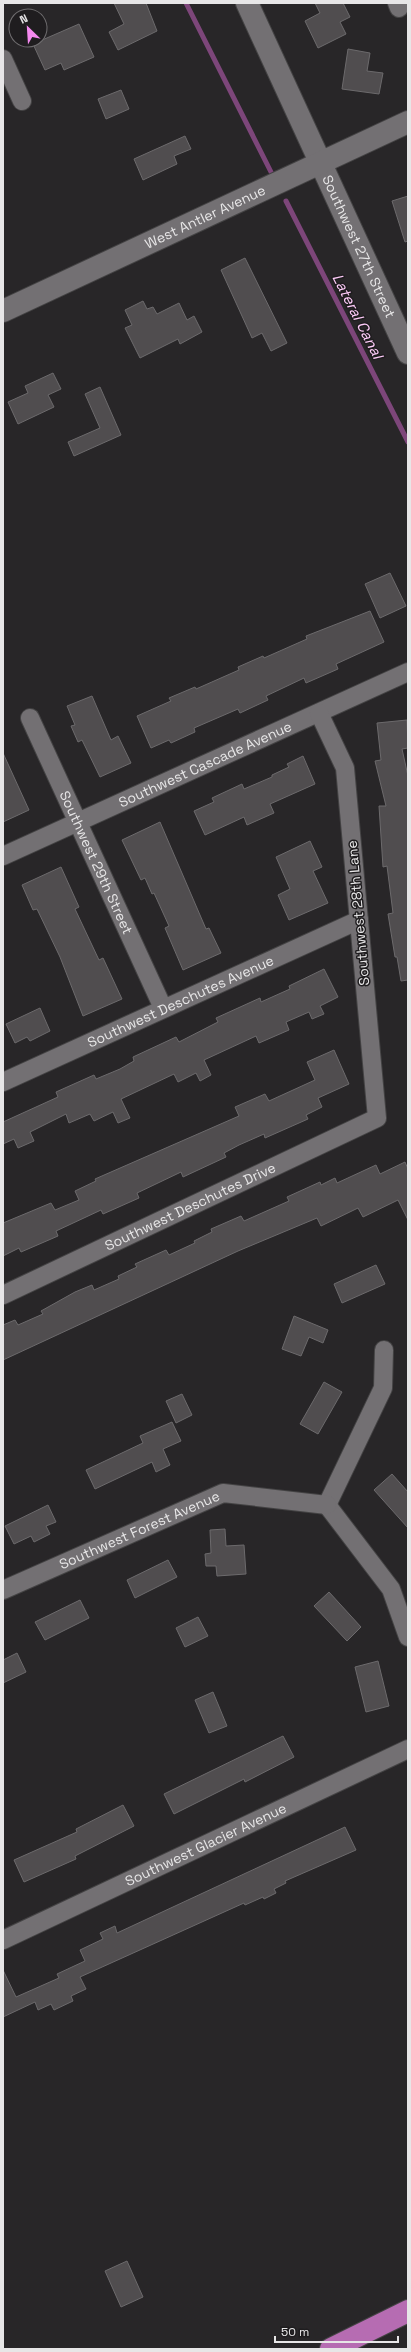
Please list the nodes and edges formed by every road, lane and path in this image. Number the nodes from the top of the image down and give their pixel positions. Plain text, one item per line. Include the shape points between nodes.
1 (247, 3) edge
2 (3, 58) edge
3 (22, 101) dead end
4 (408, 122) edge
5 (320, 162) junction
6 (3, 311) edge
7 (408, 352) edge
8 (408, 672) edge
9 (319, 712) junction
10 (30, 718) dead end
11 (77, 823) junction
12 (3, 856) edge
13 (358, 920) junction
14 (163, 1008) junction
15 (3, 1082) edge
16 (377, 1118) joint
17 (3, 1295) edge
18 (384, 1350) dead end
19 (327, 1505) junction
20 (3, 1590) edge
21 (408, 1637) edge
22 (408, 1749) edge
23 (3, 1940) edge
24 (408, 2311) edge
25 (331, 2349) edge

1 - 5 street, Southwest 27th Street
2 - 3 street
4 - 5 street, West Antler Avenue
5 - 6 street, West Antler Avenue
5 - 7 street, Southwest 27th Street
8 - 9 street, Southwest Cascade Avenue
9 - 11 street, Southwest Cascade Avenue
9 - 13 street, Southwest 28th Lane via 345,768
10 - 11 street, Southwest 29th Street
11 - 12 street, Southwest Cascade Avenue
11 - 14 street, Southwest 29th Street
13 - 14 street, Southwest Deschutes Avenue
13 - 16 street, Southwest 28th Lane
14 - 15 street, Southwest Deschutes Avenue
16 - 17 street, Southwest Deschutes Drive
18 - 19 street via 383,1388
19 - 20 street, Southwest Forest Avenue via 223,1493
19 - 21 street via 391,1589
22 - 23 street, Southwest Glacier Avenue
24 - 25 highway

